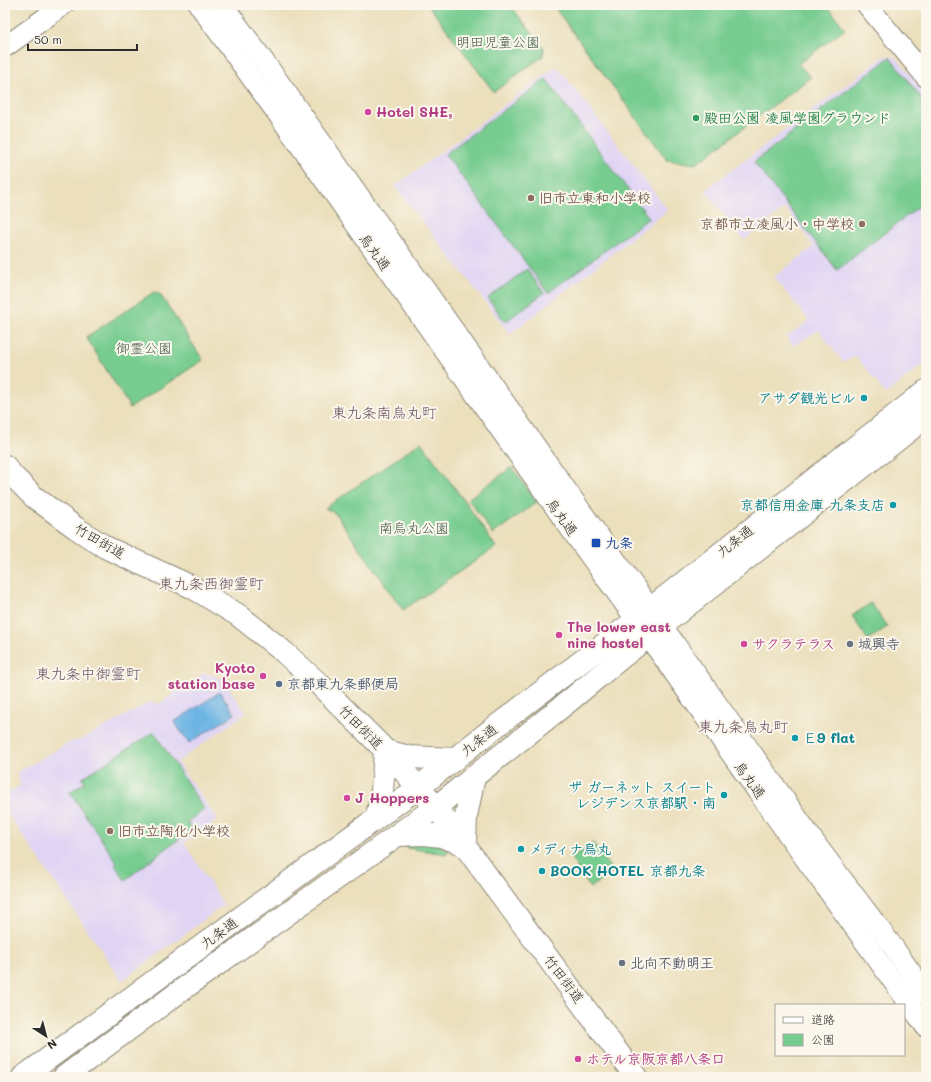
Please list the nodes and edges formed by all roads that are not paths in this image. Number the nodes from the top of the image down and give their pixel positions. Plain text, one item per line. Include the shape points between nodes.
1 (63, 5) edge
2 (199, 5) edge
3 (223, 5) edge
4 (867, 5) edge
5 (5, 47) edge
6 (926, 77) edge
7 (926, 391) edge
8 (926, 417) edge
9 (5, 466) edge
10 (649, 622) junction
11 (385, 751) junction
12 (455, 759) junction
13 (474, 777) junction
14 (419, 787) junction
15 (436, 807) junction
16 (377, 817) junction
17 (398, 835) junction
18 (464, 845) junction
19 (926, 994) edge
20 (926, 1027) edge
21 (23, 1077) edge
22 (64, 1077) edge
23 (636, 1077) edge

1 - 5 street
2 - 10 street, 烏丸通 via 574,534
3 - 10 street, 烏丸通 via 276,78
4 - 6 street
7 - 10 main road, 九条通
8 - 10 main road, 九条通
9 - 11 main road, 竹田街道 via 34,497 105,547 192,587 238,615 316,681
10 - 12 main road, 九条通 via 490,730
10 - 13 main road, 九条通
10 - 19 street, 烏丸通
10 - 20 street, 烏丸通 via 806,860
11 - 12 main road via 408,757
11 - 14 main road, 竹田街道
11 - 16 main road
12 - 14 main road, 九条通
13 - 15 main road, 九条通
13 - 18 main road via 466,816
14 - 15 main road, 竹田街道
14 - 16 main road, 九条通
15 - 17 main road, 九条通
15 - 18 main road, 竹田街道
16 - 21 main road, 九条通
17 - 18 main road via 442,836
17 - 22 main road, 九条通
18 - 23 main road, 竹田街道

